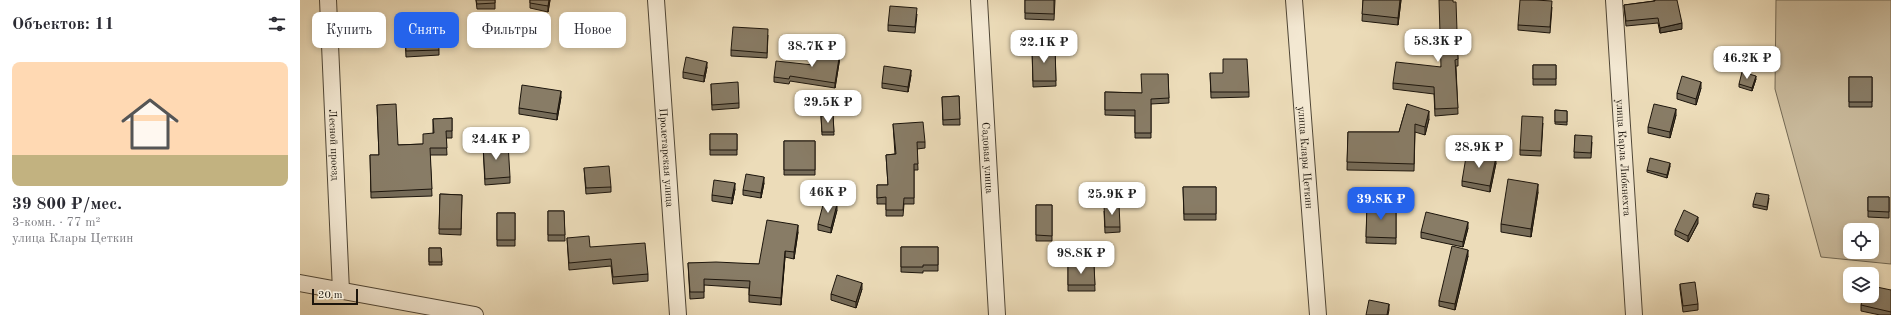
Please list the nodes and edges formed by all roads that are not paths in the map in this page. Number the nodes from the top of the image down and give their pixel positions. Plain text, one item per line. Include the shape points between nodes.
1 (328, 0) edge
2 (656, 0) edge
3 (979, 0) edge
4 (1294, 0) edge
5 (1614, 0) edge
6 (300, 283) edge
7 (341, 291) junction
8 (475, 315) edge
9 (678, 315) edge
10 (997, 315) edge
11 (1318, 315) edge
12 (1634, 315) edge

1 - 7 street, Лесной проезд
2 - 9 street, Пролетарская улица
3 - 10 street, Садовая улица
4 - 11 street, улица Клары Цеткин
5 - 12 street, улица Карла Либкнехта
6 - 7 street
7 - 8 street

